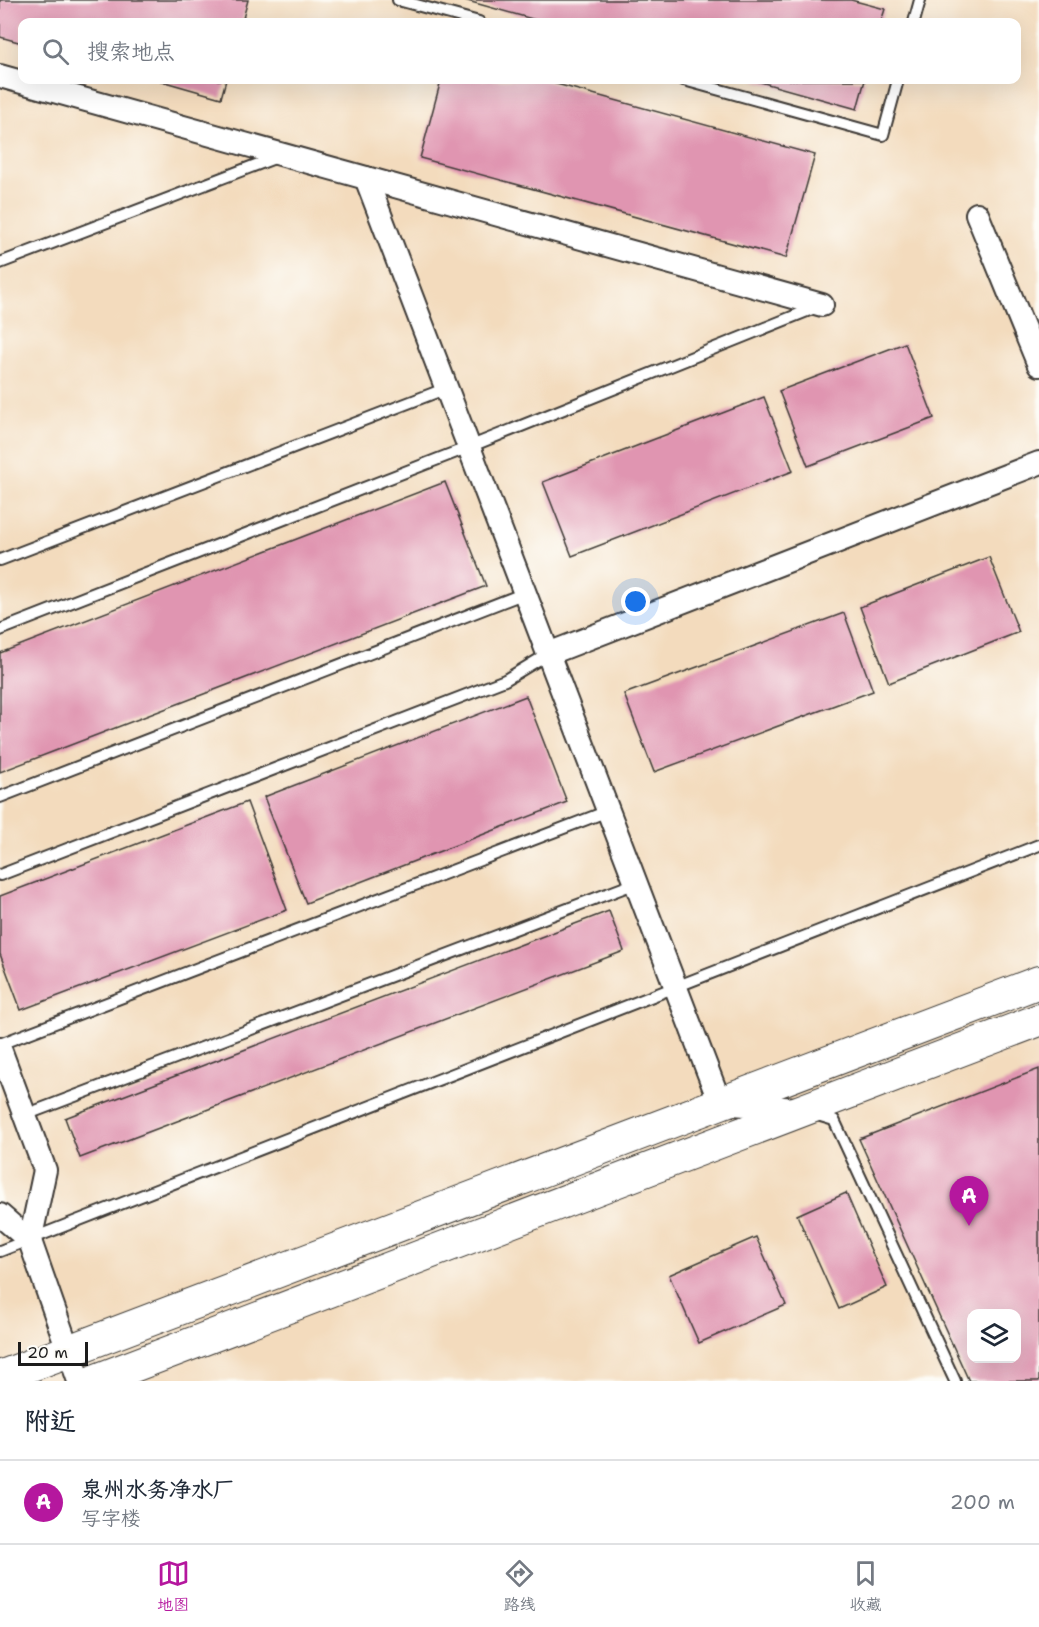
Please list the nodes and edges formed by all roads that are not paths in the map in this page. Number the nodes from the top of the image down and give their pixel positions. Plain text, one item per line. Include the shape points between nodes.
1 (398, 0) edge
2 (920, 0) edge
3 (464, 18) edge
4 (915, 18) edge
5 (0, 76) edge
6 (18, 81) edge
7 (29, 84) edge
8 (698, 84) edge
9 (897, 84) edge
10 (283, 155) junction
11 (366, 178) junction
12 (977, 214) dead end
13 (0, 263) edge
14 (822, 305) joint
15 (1039, 365) edge
16 (447, 388) junction
17 (469, 447) junction
18 (1039, 463) edge
19 (0, 560) edge
20 (525, 593) junction
21 (0, 630) edge
22 (548, 654) junction
23 (0, 797) edge
24 (608, 811) junction
25 (1039, 845) edge
26 (0, 875) edge
27 (636, 883) junction
28 (1039, 982) edge
29 (676, 987) junction
30 (1039, 1020) edge
31 (0, 1044) edge
32 (0, 1049) edge
33 (720, 1103) junction
34 (802, 1110) junction
35 (25, 1115) junction
36 (0, 1215) edge
37 (30, 1241) junction
38 (0, 1251) edge
39 (69, 1351) junction
40 (0, 1377) edge
41 (79, 1381) edge
42 (94, 1381) edge
43 (955, 1381) edge

1 - 3 lane
2 - 4 lane
5 - 6 street
7 - 10 street
8 - 9 lane via 883,135
10 - 11 street
10 - 13 lane
11 - 14 street
11 - 16 street
12 - 15 street
14 - 17 lane
16 - 17 street
16 - 19 lane
17 - 20 street
17 - 21 lane
18 - 22 street
20 - 22 street
20 - 23 lane
22 - 24 street
22 - 26 lane via 505,680
24 - 27 street
24 - 31 lane
25 - 29 lane
27 - 29 street
27 - 35 lane
28 - 33 main road
29 - 33 street
29 - 37 lane
30 - 34 main road
32 - 35 street
33 - 34 street
33 - 39 main road
34 - 42 main road
34 - 43 lane via 834,1120
35 - 37 street via 45,1170
36 - 37 street
37 - 38 lane
37 - 39 street
39 - 40 main road
39 - 41 street

